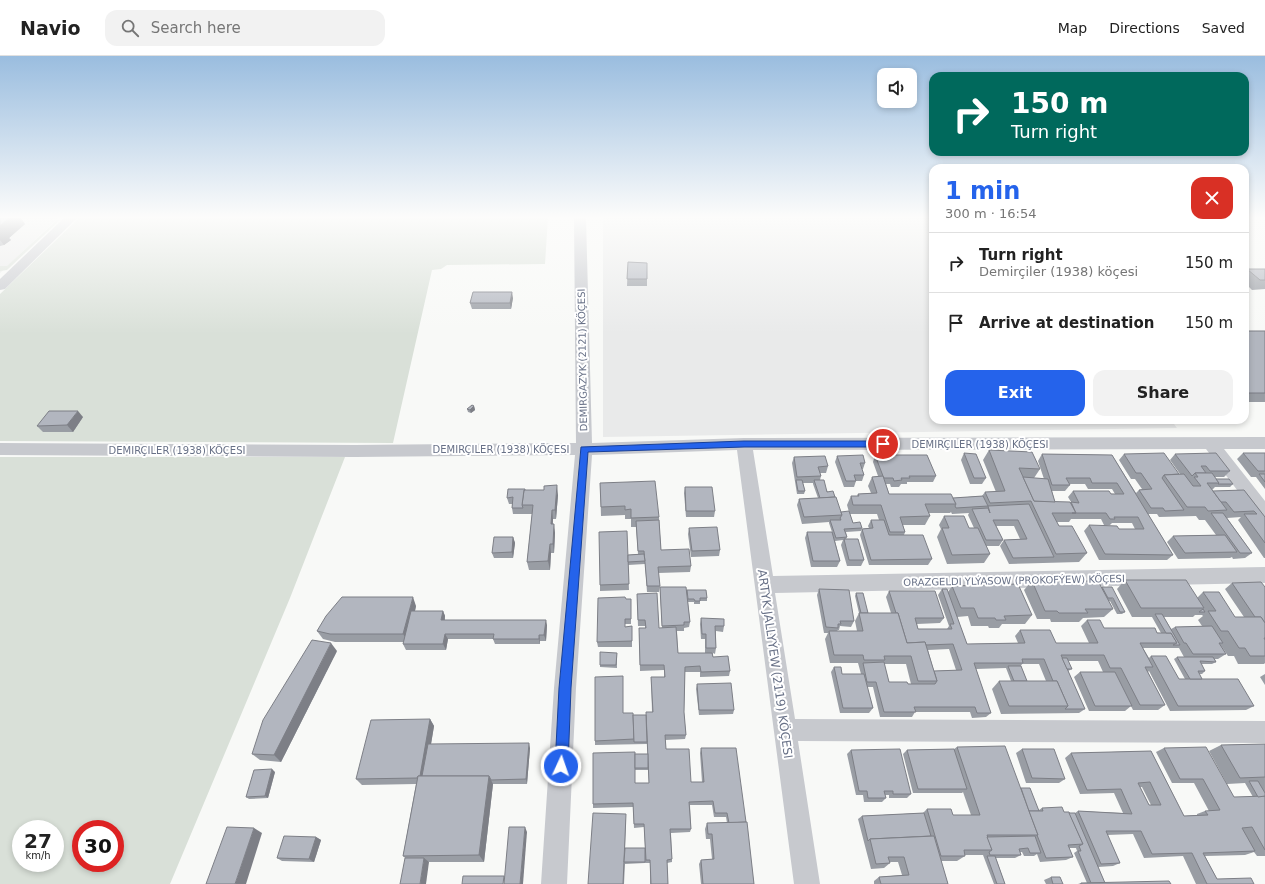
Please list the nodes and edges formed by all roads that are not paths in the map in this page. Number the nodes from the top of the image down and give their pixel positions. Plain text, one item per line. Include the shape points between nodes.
1 (31, 257) edge
2 (581, 257) edge
3 (0, 286) edge
4 (1210, 443) junction
5 (1265, 443) edge
6 (744, 444) junction
7 (0, 449) edge
8 (584, 449) junction
9 (1265, 514) edge
10 (1265, 575) edge
11 (764, 585) junction
12 (784, 730) junction
13 (1265, 732) edge
14 (554, 884) edge
15 (807, 884) edge

1 - 3 street
2 - 8 street, DEMIRGAZYK (2121) KÖÇESI
4 - 5 street, DEMIRÇILER (1938) KÖÇESI
4 - 6 street, DEMIRÇILER (1938) KÖÇESI
4 - 9 street
6 - 8 street, DEMIRÇILER (1938) KÖÇESI
6 - 11 street, ARTYK JALLYÝEW (2119) KÖÇESI
7 - 8 street, DEMIRÇILER (1938) KÖÇESI
8 - 14 street, DEMIRGAZYK (2121) KÖÇESI via 565,688
10 - 11 street, ORAZGELDI YLÝASOW (PROKOFÝEW) KÖÇESI
11 - 12 street, ARTYK JALLYÝEW (2119) KÖÇESI
12 - 13 street
12 - 15 street, ARTYK JALLYÝEW (2119) KÖÇESI

